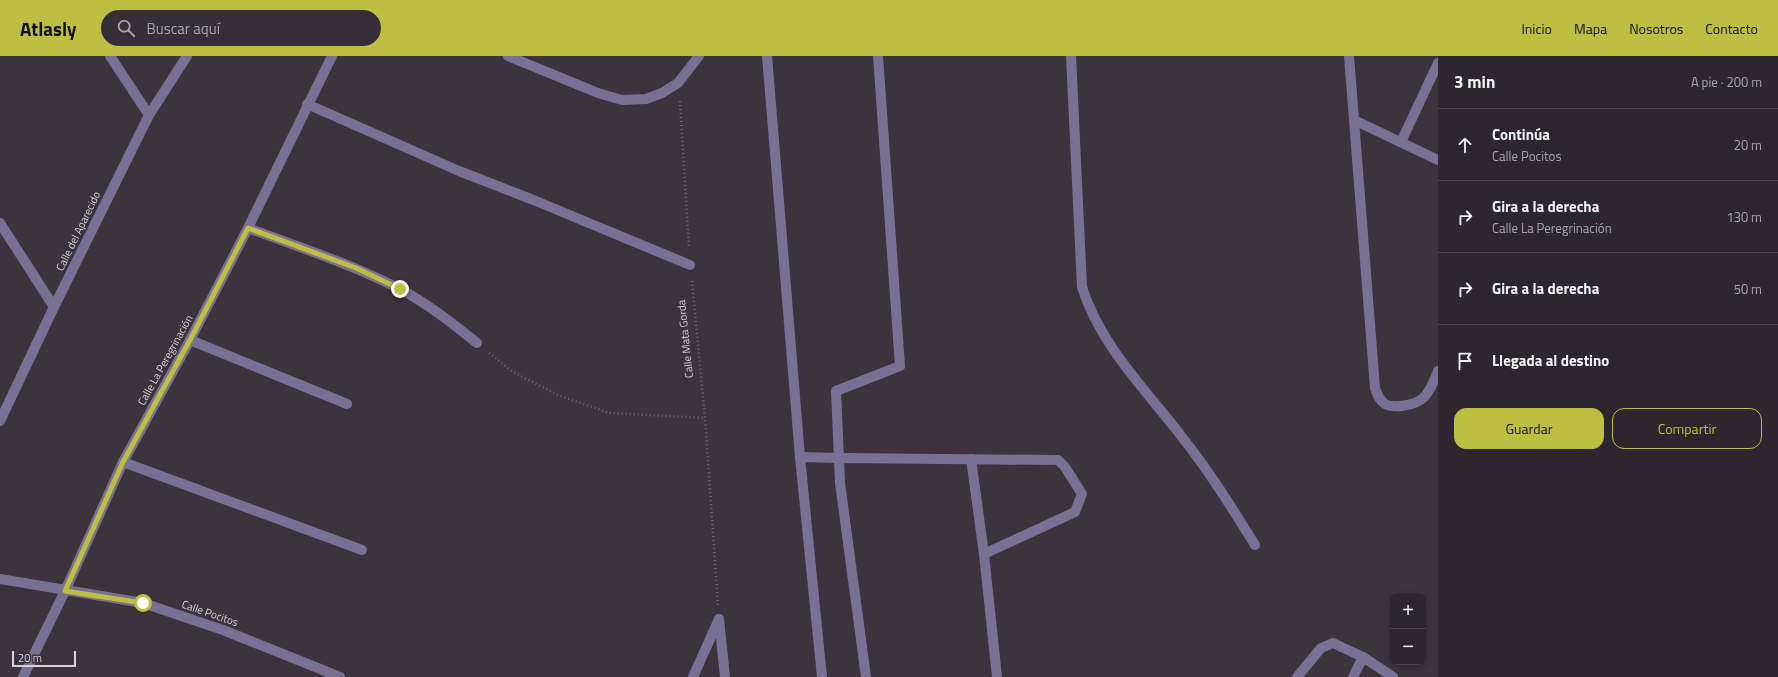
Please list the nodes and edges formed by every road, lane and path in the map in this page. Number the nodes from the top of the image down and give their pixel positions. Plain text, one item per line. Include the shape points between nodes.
1 (110, 56) edge
2 (187, 56) edge
3 (332, 56) edge
4 (508, 56) edge
5 (699, 56) edge
6 (767, 56) edge
7 (878, 56) edge
8 (1071, 56) edge
9 (1349, 56) edge
10 (1438, 63) edge
11 (678, 83) junction
12 (307, 104) junction
13 (149, 115) junction
14 (1354, 120) junction
15 (1401, 142) junction
16 (1438, 160) edge
17 (0, 222) edge
18 (248, 228) junction
19 (690, 265) junction
20 (54, 307) junction
21 (190, 340) junction
22 (477, 343) joint
23 (1438, 371) edge
24 (347, 404) dead end
25 (705, 418) junction
26 (0, 421) edge
27 (800, 457) junction
28 (839, 458) junction
29 (971, 459) junction
30 (123, 462) junction
31 (1255, 545) dead end
32 (362, 550) dead end
33 (984, 554) junction
34 (0, 579) edge
35 (65, 591) junction
36 (719, 619) junction
37 (1363, 657) junction
38 (23, 677) edge
39 (340, 677) edge
40 (692, 677) edge
41 (725, 677) edge
42 (822, 677) edge
43 (866, 677) edge
44 (998, 677) edge
45 (1297, 677) edge
46 (1353, 677) edge
47 (1392, 677) edge

1 - 13 street
2 - 13 street, Calle del Aparecido
3 - 12 street, Calle La Peregrinación
4 - 11 street via 598,93 622,100 646,99
5 - 11 street
6 - 27 street
7 - 28 street via 900,366 836,391
8 - 31 street via 1082,287 1088,305 1100,330 1184,438
9 - 14 street
10 - 15 street
11 - 19 path, Calle Mata Gorda
12 - 18 street, Calle La Peregrinación
12 - 19 street via 458,171
13 - 20 street, Calle del Aparecido
14 - 15 street
14 - 23 street via 1375,388 1386,404 1414,404 1429,392
15 - 16 street
17 - 20 street
18 - 21 street, Calle La Peregrinación
18 - 22 street via 356,268 400,289 442,315
19 - 25 path, Calle Mata Gorda
20 - 26 street, Calle del Aparecido
21 - 24 street
21 - 30 street, Calle La Peregrinación
22 - 25 path via 513,372 558,395 609,413
25 - 36 path, Calle Mata Gorda
27 - 28 street
27 - 42 street
28 - 29 street
28 - 43 street via 840,483
29 - 33 street
29 - 33 street via 1058,460 1082,494 1075,512
30 - 32 street
30 - 35 street, Calle La Peregrinación
33 - 44 street
34 - 35 street, Calle Pocitos
35 - 38 street, Calle La Peregrinación
35 - 39 street, Calle Pocitos via 143,603 223,630
36 - 40 street
36 - 41 street
37 - 45 street via 1333,643 1321,648
37 - 46 street
37 - 47 street

